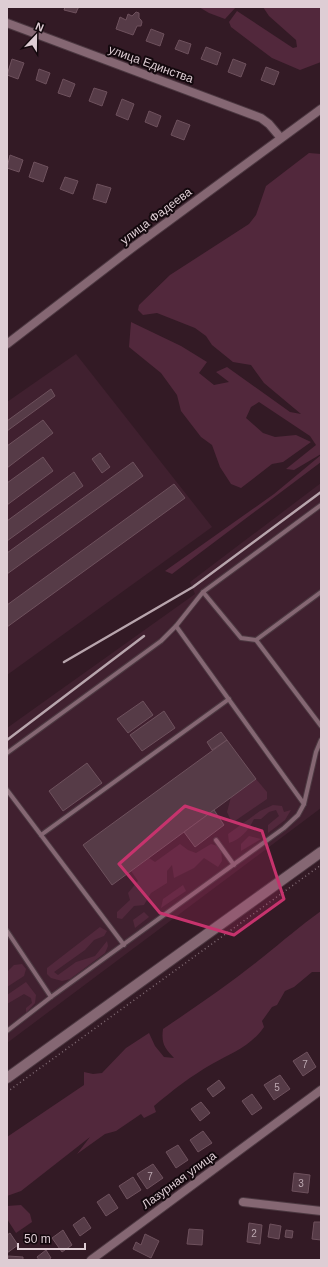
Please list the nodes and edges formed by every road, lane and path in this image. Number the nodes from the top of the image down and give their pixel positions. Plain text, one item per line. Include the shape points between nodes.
1 (7, 23) edge
2 (321, 109) edge
3 (280, 138) junction
4 (7, 344) edge
5 (321, 505) edge
6 (203, 592) junction
7 (321, 592) edge
8 (176, 626) junction
9 (256, 640) junction
10 (229, 699) junction
11 (321, 726) edge
12 (321, 740) edge
13 (7, 753) edge
14 (7, 790) edge
15 (304, 804) junction
16 (40, 835) junction
17 (216, 840) dead end
18 (321, 852) edge
19 (234, 865) junction
20 (321, 866) edge
21 (7, 931) edge
22 (124, 945) junction
23 (51, 997) junction
24 (7, 1031) edge
25 (7, 1078) edge
26 (321, 1090) edge
27 (7, 1092) edge
28 (243, 1202) dead end
29 (321, 1211) edge
30 (91, 1260) edge

1 - 3 street, улица Единства via 261,118
2 - 3 street, улица Фадеева
3 - 4 street, улица Фадеева
5 - 6 lane
6 - 8 lane
6 - 9 lane via 241,638
7 - 9 lane
8 - 10 lane
8 - 13 lane via 161,641
9 - 11 lane
10 - 15 lane
10 - 16 lane
12 - 15 lane
14 - 16 lane
15 - 19 lane via 298,815 284,828
16 - 22 lane
17 - 19 lane
18 - 25 street
19 - 22 lane
20 - 27 path
21 - 23 lane
22 - 23 lane
23 - 24 lane
26 - 30 street, Лазурная улица
28 - 29 street

